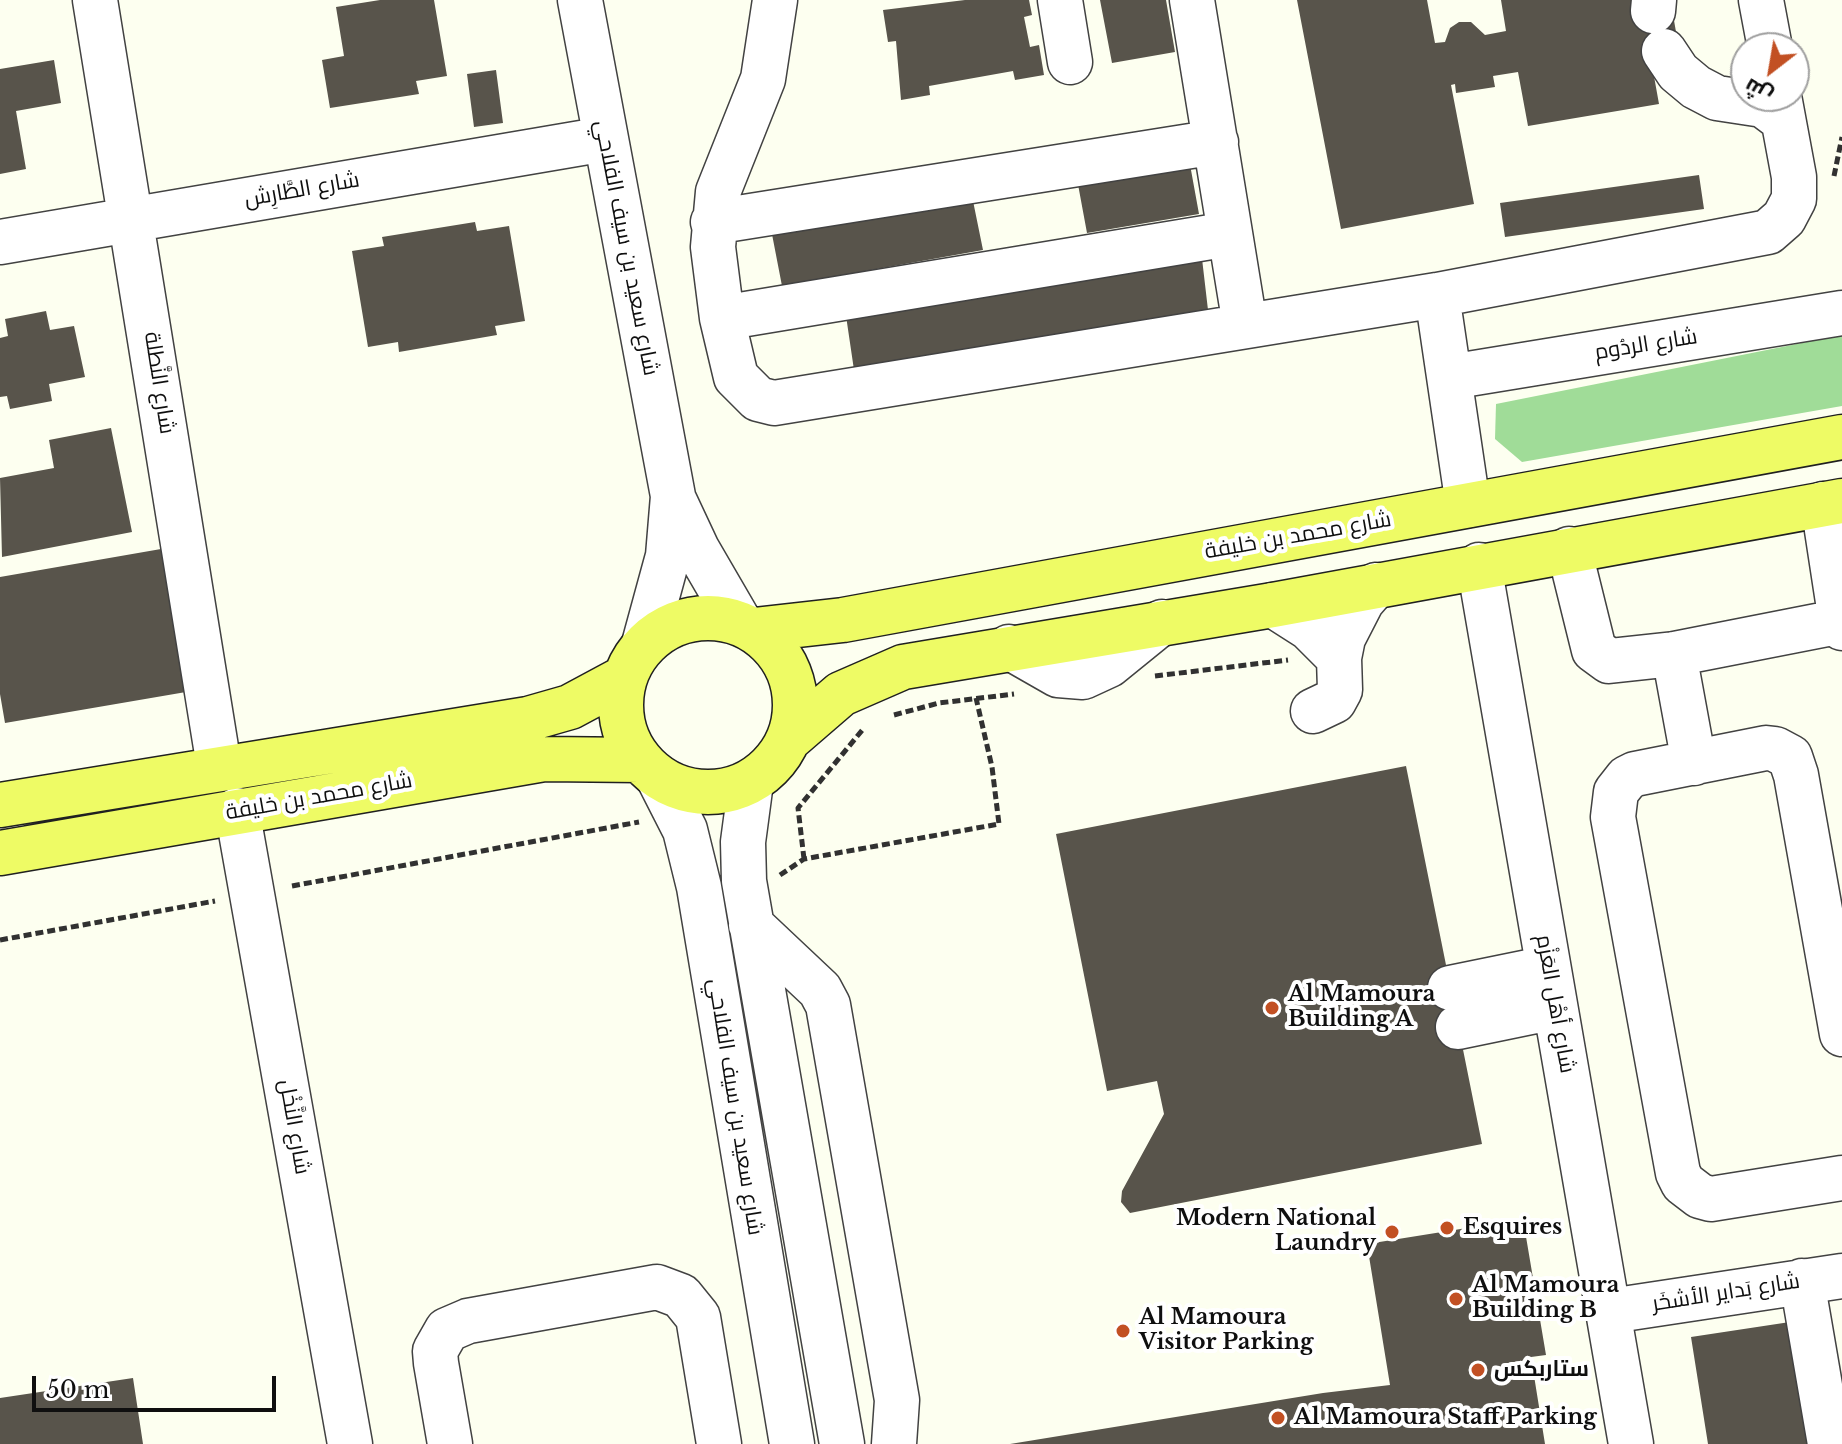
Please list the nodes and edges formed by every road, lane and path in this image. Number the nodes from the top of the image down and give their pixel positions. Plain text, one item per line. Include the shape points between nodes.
1 (95, 0) edge
2 (580, 0) edge
3 (775, 0) edge
4 (1060, 0) edge
5 (1192, 0) edge
6 (1761, 0) edge
7 (1657, 21) edge
8 (1767, 32) edge
9 (1070, 62) dead end
10 (1730, 100) edge
11 (1782, 112) edge
12 (1842, 137) edge
13 (605, 139) junction
14 (1216, 142) junction
15 (1832, 187) dead end
16 (133, 218) junction
17 (713, 222) junction
18 (1229, 234) junction
19 (0, 242) edge
20 (1437, 295) junction
21 (1842, 313) edge
22 (722, 318) junction
23 (1245, 325) junction
24 (1450, 377) junction
25 (1832, 435) edge
26 (673, 496) junction
27 (1468, 505) junction
28 (1836, 505) edge
29 (1569, 549) junction
30 (1479, 565) junction
31 (1376, 585) junction
32 (1273, 605) junction
33 (1842, 624) edge
34 (747, 626) junction
35 (967, 654) junction
36 (1674, 654) junction
37 (1319, 658) junction
38 (634, 661) junction
39 (1145, 678) dead end
40 (1022, 693) dead end
41 (976, 699) junction
42 (1313, 711) dead end
43 (883, 718) dead end
44 (869, 722) dead end
45 (790, 738) junction
46 (1694, 763) junction
47 (219, 766) junction
48 (649, 768) junction
49 (751, 782) junction
50 (0, 805) edge
51 (237, 810) junction
52 (644, 834) dead end
53 (0, 853) edge
54 (804, 859) junction
55 (778, 876) dead end
56 (292, 886) dead end
57 (225, 900) dead end
58 (751, 925) junction
59 (0, 940) edge
60 (1552, 987) junction
61 (1454, 1008) dead end
62 (1842, 1034) edge
63 (1842, 1178) edge
64 (1822, 1278) edge
65 (1610, 1311) junction
66 (350, 1444) edge
67 (450, 1444) edge
68 (719, 1444) edge
69 (792, 1444) edge
70 (842, 1444) edge
71 (894, 1444) edge
72 (1631, 1444) edge
73 (1830, 1444) edge

1 - 16 street, شارع النَّطلة
2 - 13 street, شارع سعيد بن سيف الفلاحي
3 - 17 street via 763,79 718,192
4 - 9 street
5 - 14 street
6 - 8 street
7 - 10 street via 1678,72 1696,87
11 - 20 street via 1794,199 1768,232
12 - 15 path
13 - 16 street, شارع الطَّارِش
13 - 26 street, شارع سعيد بن سيف الفلاحي
14 - 17 street
14 - 18 street
16 - 19 street, شارع الطَّارِش
16 - 47 street, شارع النَّطلة
17 - 22 street
18 - 22 street
18 - 23 street
20 - 23 street
20 - 24 street
21 - 24 street, شارع الردُوم
22 - 23 street via 736,377 758,399 774,403
24 - 27 street
25 - 27 main road, شارع محمد بن خليفة
26 - 34 street, شارع سعيد بن سيف الفلاحي via 697,549
26 - 38 street, شارع سعيد بن سيف الفلاحي via 668,556
27 - 34 main road, شارع محمد بن خليفة via 843,620
28 - 29 main road
28 - 33 street
29 - 30 main road
29 - 36 street via 1600,657 1619,662
30 - 31 main road
30 - 60 street, شارع أهْل العَزْم
31 - 32 main road
31 - 37 street
32 - 35 main road
32 - 37 street via 1309,628
33 - 36 street
34 - 38 main road via 715,617 689,619 664,628
34 - 45 main road via 773,645 787,666 795,689
35 - 41 path
35 - 45 main road via 871,679 814,714
36 - 46 street
37 - 39 path
37 - 42 street via 1340,690 1334,701
38 - 47 main road, شارع محمد بن خليفة via 570,707 536,717
38 - 48 main road via 621,721
40 - 41 path
41 - 43 path
41 - 54 path via 999,824
44 - 54 path via 798,808
45 - 49 main road via 775,763
46 - 62 street via 1775,749 1790,757
46 - 63 street via 1635,774 1620,784 1612,804 1678,1173 1691,1191 1711,1199
47 - 50 main road, شارع محمد بن خليفة
48 - 49 main road via 688,790 720,792
48 - 51 main road, شارع محمد بن خليفة via 576,756 544,759
48 - 69 street, شارع سعيد بن سيف الفلاحي via 685,830 699,887
49 - 58 street, شارع سعيد بن سيف الفلاحي via 742,852
51 - 53 main road, شارع محمد بن خليفة
51 - 66 street, شارع النَّخْل
52 - 56 path via 639,820
54 - 55 path
57 - 59 path
58 - 70 street, شارع سعيد بن سيف الفلاحي
58 - 71 street via 820,990 828,1005 897,1400
60 - 61 street
60 - 65 street, شارع أهْل العَزْم
64 - 65 street, شارع بَداير الأشخَر
64 - 73 street
65 - 72 street, شارع أهْل العَزْم
67 - 68 street via 435,1351 447,1330 468,1321 657,1287 681,1296 698,1317

